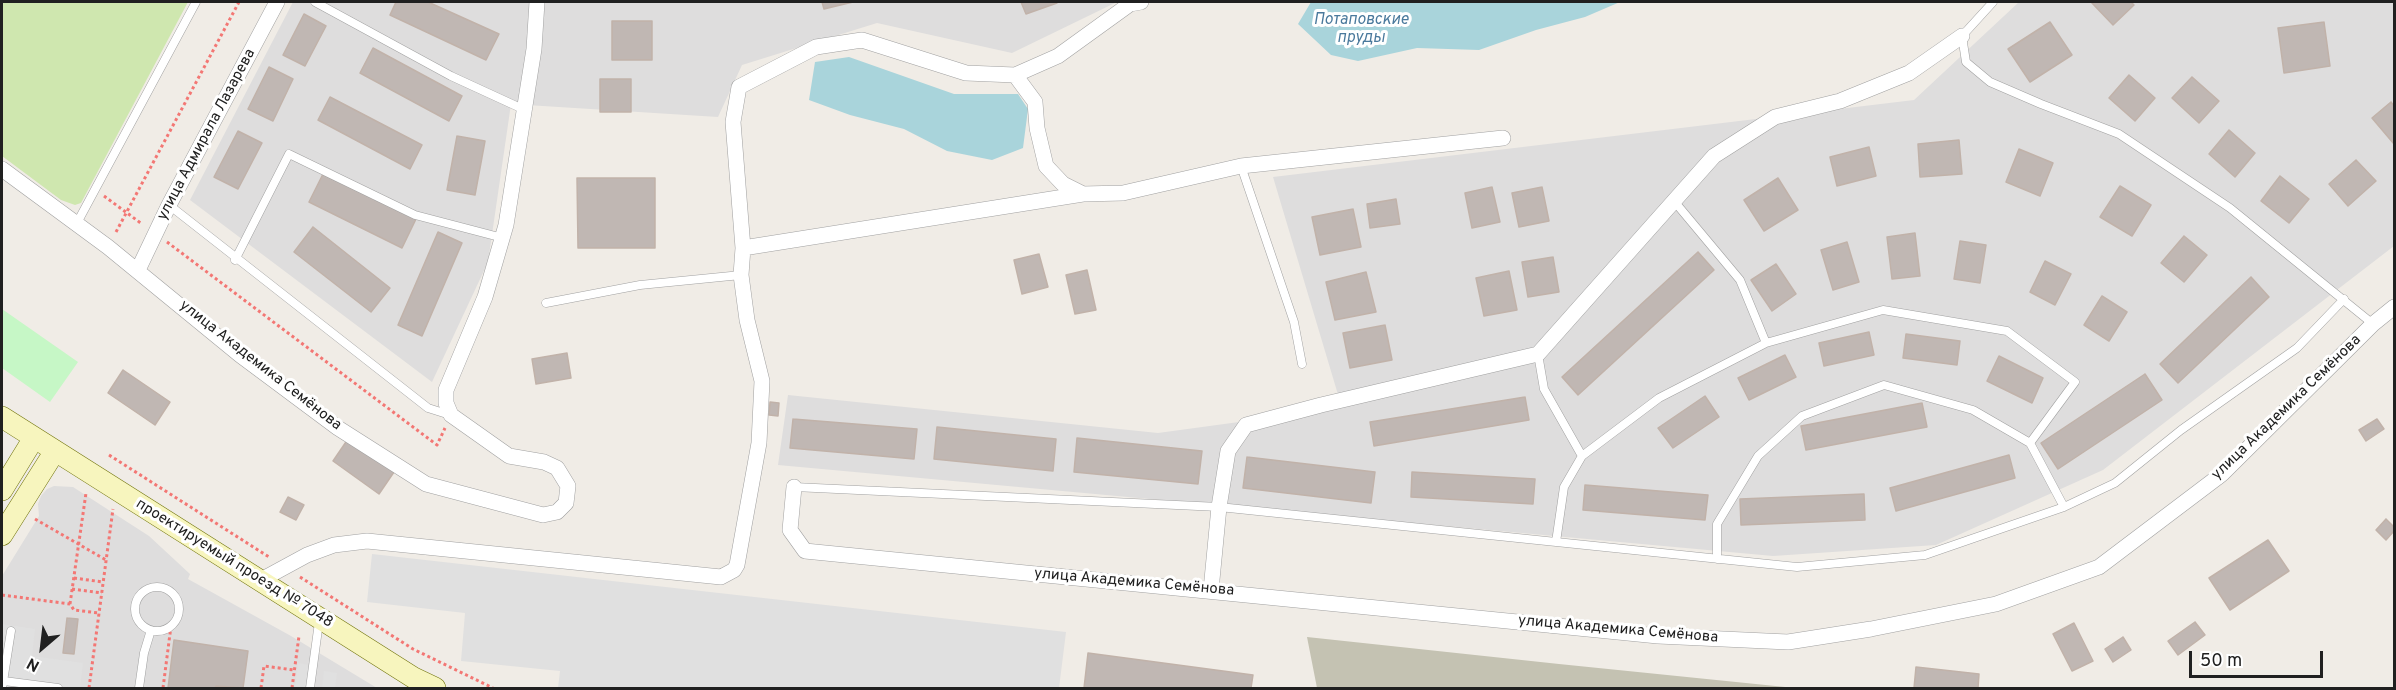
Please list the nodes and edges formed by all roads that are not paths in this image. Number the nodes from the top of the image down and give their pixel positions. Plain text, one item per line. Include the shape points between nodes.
1 (196, 2) edge
2 (277, 2) edge
3 (315, 2) edge
4 (537, 2) edge
5 (1141, 2) edge
6 (1993, 2) edge
7 (1962, 36) junction
8 (1015, 75) junction
9 (525, 110) junction
10 (1503, 138) dead end
11 (1240, 166) junction
12 (2, 169) edge
13 (1083, 194) junction
14 (1674, 201) junction
15 (169, 206) junction
16 (77, 223) junction
17 (503, 238) junction
18 (743, 248) junction
19 (235, 260) junction
20 (138, 270) junction
21 (741, 275) junction
22 (2343, 299) junction
23 (546, 303) dead end
24 (2394, 308) edge
25 (2373, 324) junction
26 (1766, 343) junction
27 (1538, 354) junction
28 (1302, 364) dead end
29 (449, 409) junction
30 (2, 417) edge
31 (34, 438) junction
32 (2030, 443) junction
33 (55, 451) junction
34 (1582, 456) junction
35 (794, 487) joint
36 (2, 490) edge
37 (1219, 507) junction
38 (2064, 507) junction
39 (2, 534) edge
40 (1556, 542) junction
41 (1717, 559) junction
42 (261, 580) junction
43 (1211, 590) junction
44 (319, 618) junction
45 (151, 630) junction
46 (11, 632) dead end
47 (3, 685) edge
48 (58, 688) edge
49 (139, 688) edge
50 (310, 688) edge
51 (435, 688) edge

1 - 16 lane
2 - 15 street, улица Адмирала Лазарева
3 - 9 lane
4 - 9 street
5 - 8 street via 1130,4 1058,56
6 - 7 lane
7 - 14 street via 1909,74 1840,101 1776,117 1714,156
7 - 22 lane via 1966,62 1990,82 2119,134 2230,208
8 - 13 street via 1035,102 1046,166 1062,184
8 - 18 street via 966,73 862,40 816,47 739,87 733,122
9 - 17 street
10 - 11 street
11 - 13 street via 1123,193
11 - 28 lane via 1294,322
12 - 16 street, улица Академика Семёнова
13 - 18 street
14 - 26 lane via 1740,280
14 - 27 street
15 - 19 lane
15 - 20 street, улица Адмирала Лазарева
16 - 20 street, улица Академика Семёнова
17 - 19 lane via 415,215 289,154
17 - 29 street via 485,297 446,390
18 - 21 street
19 - 29 lane via 428,408
20 - 29 street, улица Академика Семёнова via 240,355 338,428 426,484 543,515 557,512 566,503 568,486 557,468 509,456
21 - 23 lane via 640,285
21 - 42 street via 762,381 759,443 737,565 730,573 721,577 367,541 334,545
22 - 25 lane
22 - 38 lane via 2296,348 2181,430 2115,483
24 - 25 street, улица Академика Семёнова
25 - 43 street, улица Академика Семёнова via 2222,474 2099,567 1996,604 1788,642 1659,636
26 - 32 lane via 1882,310 2007,331 2075,382
26 - 34 lane via 1659,398
27 - 34 lane via 1544,389
27 - 37 street via 1246,425 1228,451
30 - 31 main road, проектируемый проезд № 7048
31 - 33 main road, проектируемый проезд № 7048
31 - 36 main road
32 - 38 lane
32 - 41 lane via 1973,410 1884,385 1802,416 1758,456 1717,524
33 - 39 main road
33 - 42 main road, проектируемый проезд № 7048
34 - 40 lane via 1564,487
35 - 37 lane
35 - 43 street, улица Академика Семёнова via 790,530 805,551
37 - 40 lane
37 - 43 street
38 - 41 lane via 1925,555 1797,567
40 - 41 lane
42 - 44 main road, проектируемый проезд № 7048
44 - 50 lane
44 - 51 main road, проектируемый проезд № 7048
45 - 45 lane via 142,626 135,608 144,591 163,588 177,600 177,619 171,626
45 - 49 lane
46 - 47 lane
47 - 48 lane

